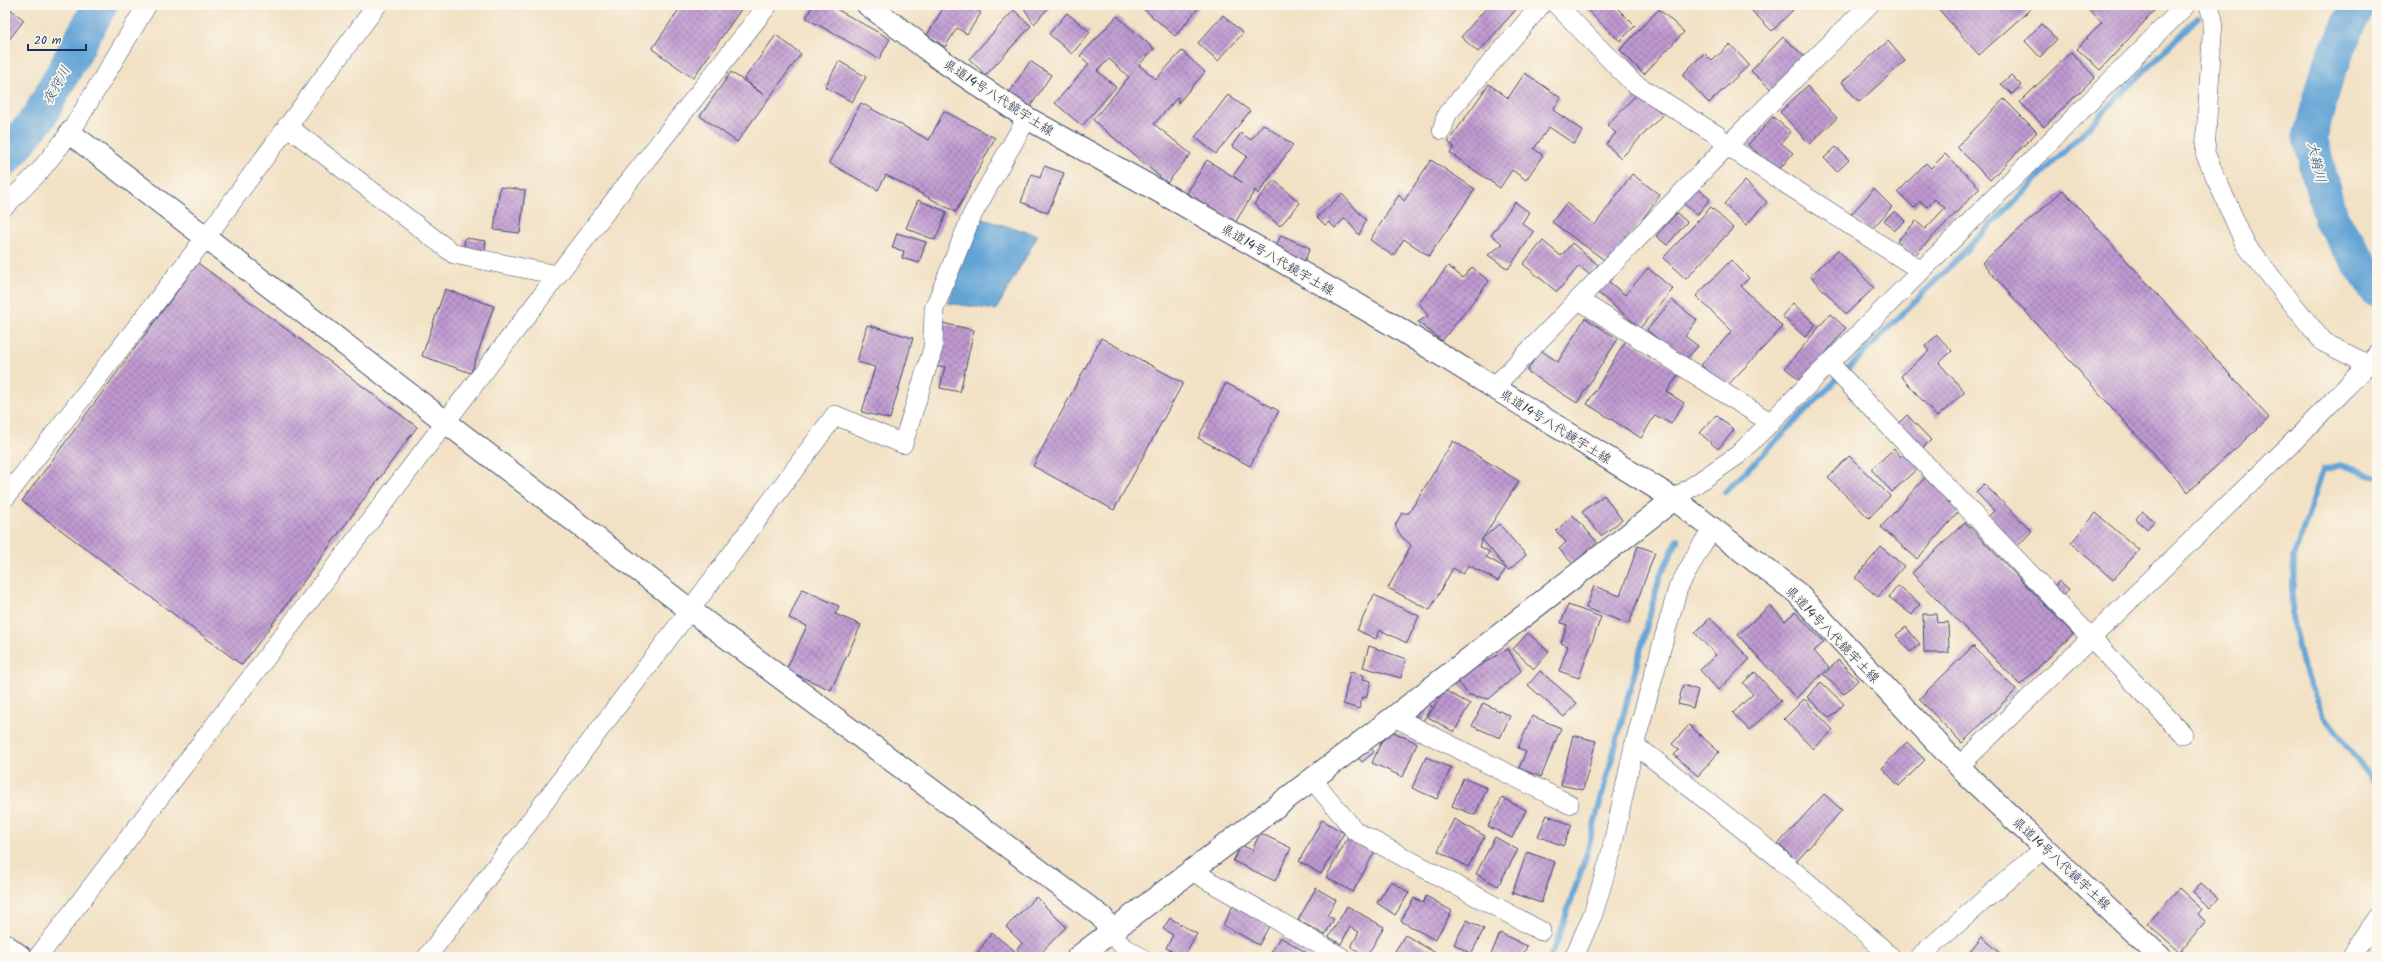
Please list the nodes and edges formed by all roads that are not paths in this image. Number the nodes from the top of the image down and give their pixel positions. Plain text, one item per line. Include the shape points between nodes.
1 (147, 5) edge
2 (377, 5) edge
3 (768, 5) edge
4 (868, 5) edge
5 (1541, 5) edge
6 (1557, 5) edge
7 (1869, 5) edge
8 (2209, 5) edge
9 (2184, 6) edge
10 (1028, 118) junction
11 (287, 126) junction
12 (1442, 130) dead end
13 (70, 133) junction
14 (1727, 146) junction
15 (5, 206) edge
16 (206, 237) junction
17 (1920, 270) junction
18 (558, 275) junction
19 (1578, 300) junction
20 (2372, 360) edge
21 (1832, 365) junction
22 (1493, 388) junction
23 (446, 422) junction
24 (1770, 423) junction
25 (5, 497) edge
26 (1674, 499) junction
27 (1714, 529) junction
28 (690, 610) junction
29 (2091, 639) junction
30 (1394, 717) junction
31 (2183, 734) dead end
32 (1634, 746) junction
33 (1959, 766) junction
34 (1312, 779) junction
35 (1569, 804) dead end
36 (2045, 846) junction
37 (1190, 870) junction
38 (2377, 918) edge
39 (1541, 931) dead end
40 (1111, 932) junction
41 (5, 945) edge
42 (21, 957) edge
43 (38, 957) edge
44 (427, 957) edge
45 (1078, 957) edge
46 (1140, 957) edge
47 (1341, 957) edge
48 (1574, 957) edge
49 (1891, 957) edge
50 (1919, 957) edge
51 (2160, 957) edge
52 (2351, 957) edge

1 - 13 street
2 - 11 street
3 - 18 street
4 - 10 street, 県道14号八代鏡宇土線 via 941,60
5 - 12 street via 1447,114
6 - 14 street via 1632,82 1717,135
7 - 14 street
8 - 20 street via 2213,20 2205,153 2245,244 2323,342
9 - 17 street
10 - 22 street, 県道14号八代鏡宇土線 via 1366,310
10 - 28 street via 972,215 934,309 932,348 903,444 835,415
11 - 16 street
11 - 18 street via 454,254
13 - 15 street via 39,172
13 - 16 street
14 - 17 street
14 - 19 street
16 - 23 street
16 - 25 street
17 - 21 street
18 - 23 street
19 - 22 street
19 - 24 street
20 - 29 street via 2294,441
21 - 24 street
21 - 29 street
22 - 26 street, 県道14号八代鏡宇土線
23 - 28 street
23 - 43 street
24 - 26 street via 1738,455
26 - 27 street, 県道14号八代鏡宇土線
26 - 30 street
27 - 32 street via 1703,543 1678,588
27 - 33 street, 県道14号八代鏡宇土線 via 1797,593
28 - 40 street via 1102,917
28 - 44 street
29 - 31 street
29 - 33 street
30 - 34 street
30 - 35 street
32 - 48 street via 1610,857 1593,914
32 - 49 street via 1761,843 1834,903
33 - 36 street, 県道14号八代鏡宇土線
34 - 37 street
34 - 39 street via 1355,831
36 - 50 street
36 - 51 street, 県道14号八代鏡宇土線
37 - 40 street
37 - 47 street
38 - 52 street
40 - 45 street
40 - 46 street via 1125,948
41 - 42 street

